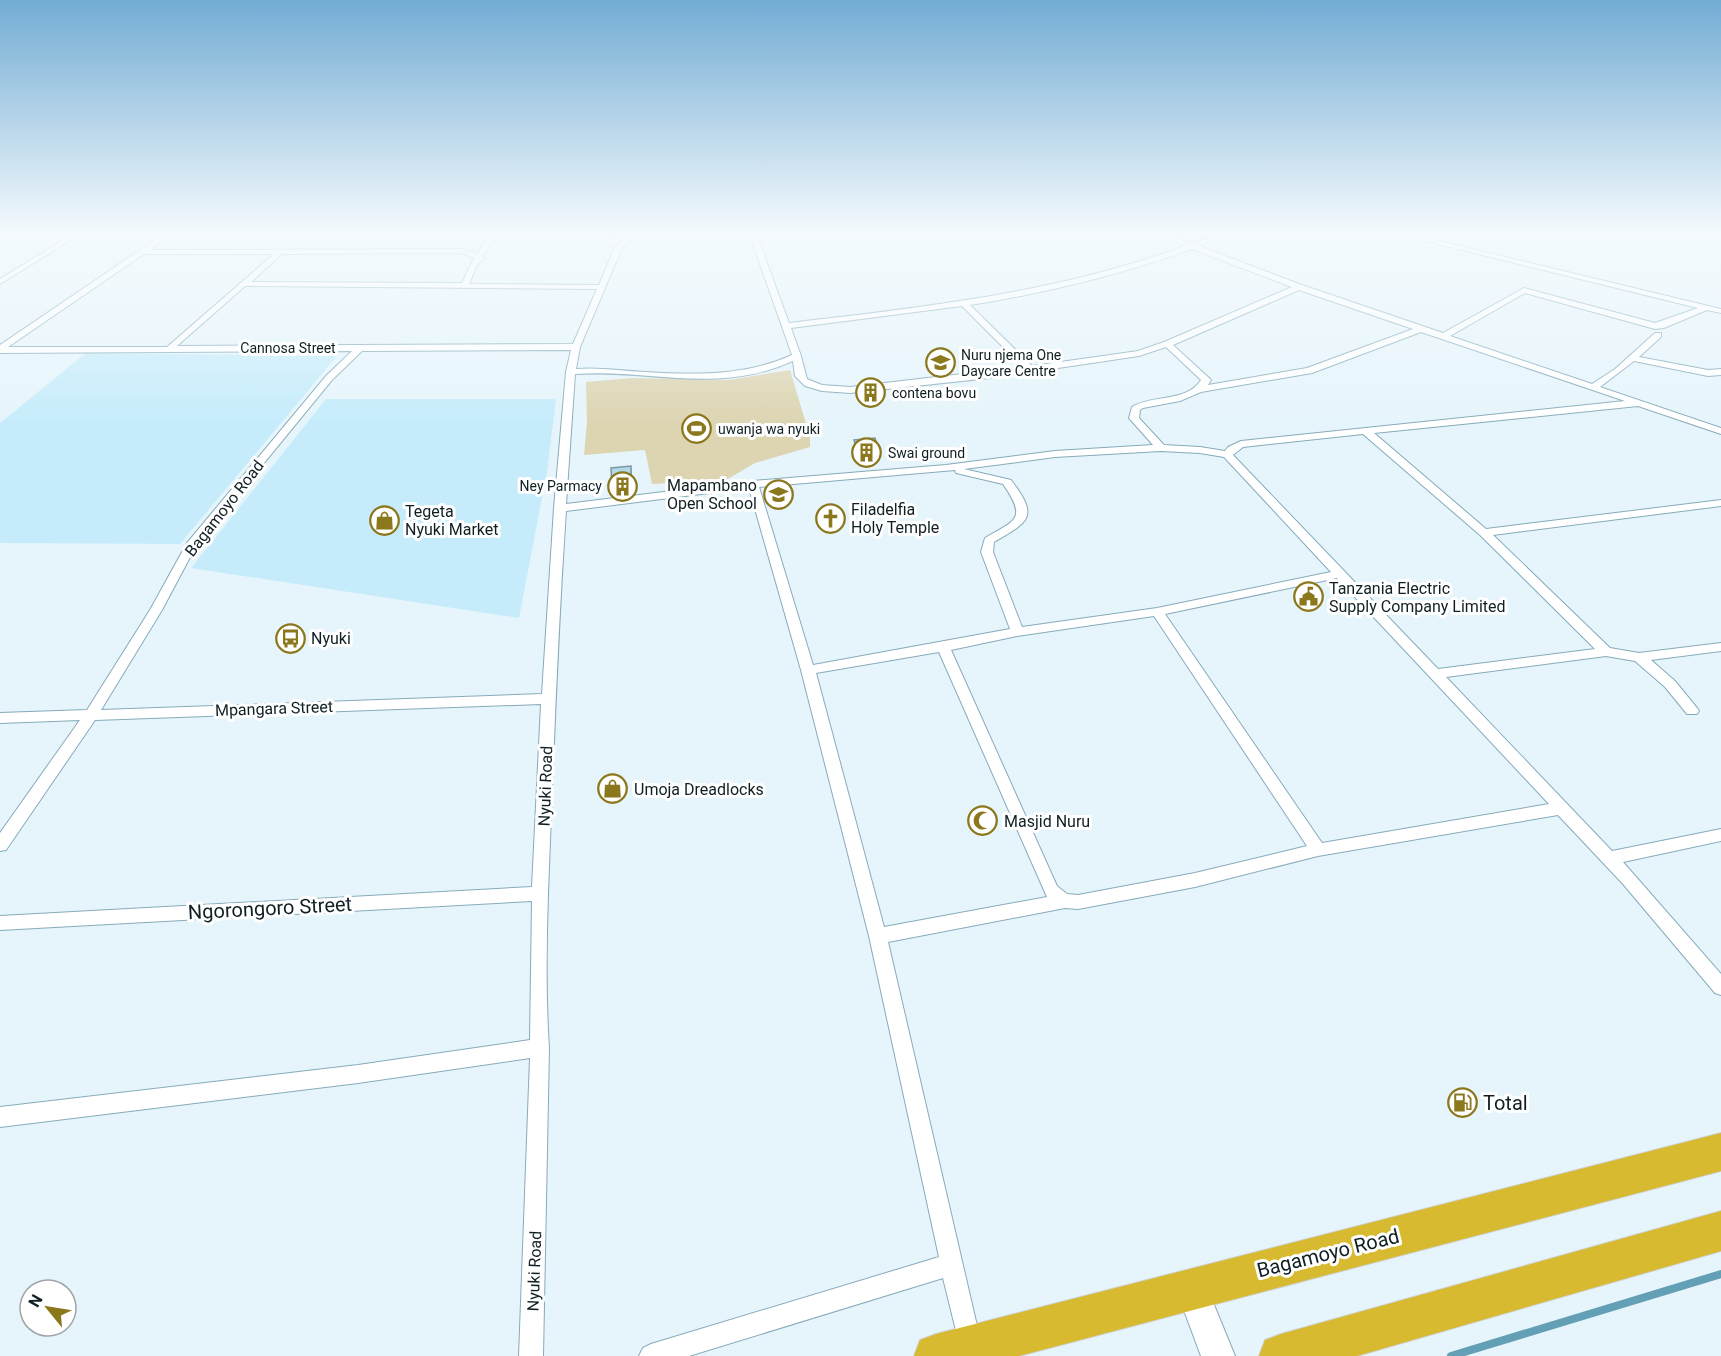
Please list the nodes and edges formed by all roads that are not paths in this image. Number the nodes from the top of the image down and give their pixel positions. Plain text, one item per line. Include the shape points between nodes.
1 (78, 296) edge
2 (227, 296) edge
3 (598, 296) edge
4 (775, 296) edge
5 (1002, 296) edge
6 (1278, 296) edge
7 (1327, 296) edge
8 (1513, 296) edge
9 (1547, 296) edge
10 (1657, 296) edge
11 (963, 303) junction
12 (1705, 308) junction
13 (1721, 311) edge
14 (786, 326) junction
15 (1423, 328) junction
16 (1658, 335) dead end
17 (1444, 336) junction
18 (1167, 344) junction
19 (576, 347) junction
20 (170, 348) junction
21 (360, 348) junction
22 (0, 349) edge
23 (796, 356) junction
24 (1633, 358) junction
25 (1030, 369) junction
26 (571, 372) junction
27 (1721, 372) edge
28 (1594, 386) junction
29 (1200, 389) junction
30 (1638, 403) junction
31 (1721, 431) edge
32 (1366, 432) junction
33 (1161, 448) junction
34 (1227, 455) junction
35 (946, 468) junction
36 (753, 484) junction
37 (1721, 503) edge
38 (560, 508) junction
39 (1485, 533) junction
40 (1340, 574) junction
41 (1157, 612) junction
42 (1017, 632) junction
43 (1721, 647) edge
44 (943, 648) junction
45 (1606, 652) junction
46 (1640, 657) junction
47 (808, 669) junction
48 (1435, 674) junction
49 (548, 699) junction
50 (1692, 711) dead end
51 (91, 715) junction
52 (0, 718) edge
53 (1562, 808) junction
54 (1721, 835) edge
55 (0, 845) edge
56 (1318, 850) junction
57 (1609, 858) junction
58 (540, 894) junction
59 (1065, 902) junction
60 (0, 923) edge
61 (878, 936) junction
62 (1721, 987) edge
63 (540, 1048) junction
64 (0, 1117) edge
65 (1721, 1152) edge
66 (1719, 1234) edge
67 (953, 1264) junction
68 (1192, 1288) junction
69 (953, 1351) edge
70 (531, 1356) edge
71 (651, 1356) edge
72 (1218, 1356) edge
73 (1281, 1356) edge

1 - 22 street
2 - 20 street
3 - 19 street, Nyuki Road
4 - 14 street
5 - 11 street
6 - 18 street
7 - 15 street
8 - 17 street
9 - 12 street via 1655,326
10 - 12 street
11 - 14 street
11 - 25 street
12 - 13 street
14 - 23 street
15 - 17 street
15 - 29 street via 1309,371
16 - 24 street
17 - 28 street
18 - 25 street via 1109,358
18 - 29 street via 1206,380
19 - 21 street, Cannosa Street
19 - 26 street, Nyuki Road
20 - 21 street, Cannosa Street
20 - 22 street, Cannosa Street
21 - 51 street, Bagamoyo Road via 329,378 191,545
23 - 25 street via 804,382 850,390
23 - 26 street via 777,366 711,376
24 - 27 street via 1708,373
24 - 28 street
26 - 38 street, Nyuki Road
28 - 30 street
29 - 33 street via 1181,398 1135,409 1134,418
30 - 31 street
30 - 32 street
32 - 34 street via 1241,444
32 - 39 street
33 - 34 street
33 - 35 street
34 - 40 street
35 - 36 street
35 - 42 street via 1007,482 1022,508 1020,523 989,540 987,545
36 - 38 street
36 - 47 street
37 - 39 street
38 - 49 street, Nyuki Road
39 - 45 street
40 - 41 street
40 - 48 street
41 - 42 street
41 - 56 street
42 - 44 street
43 - 46 street
44 - 47 street
44 - 59 street via 1051,890
45 - 46 street
45 - 48 street
46 - 50 street
47 - 61 street
48 - 53 street
49 - 51 street, Mpangara Street
49 - 58 street, Nyuki Road
51 - 52 street, Mpangara Street
51 - 55 street, Bagamoyo Road
53 - 56 street
53 - 57 street
54 - 57 street
56 - 59 street via 1195,880
57 - 62 street
58 - 60 street, Ngorongoro Street
58 - 63 street, Nyuki Road
59 - 61 street
61 - 67 street
63 - 64 street
63 - 70 street, Nyuki Road
65 - 68 highway, Bagamoyo Road
66 - 73 highway
67 - 69 street
67 - 71 street
68 - 69 highway, Bagamoyo Road
68 - 72 main road

